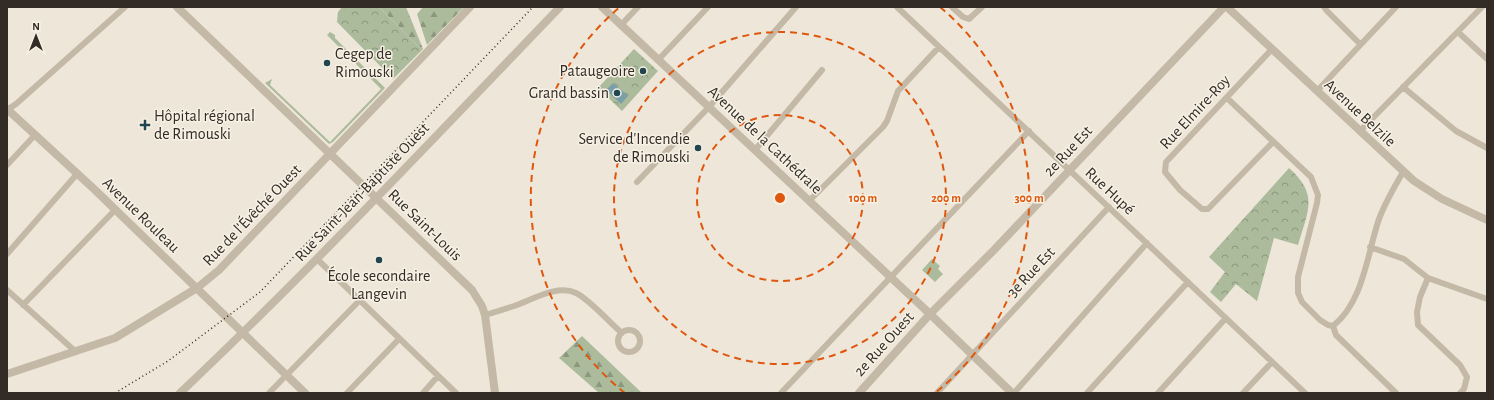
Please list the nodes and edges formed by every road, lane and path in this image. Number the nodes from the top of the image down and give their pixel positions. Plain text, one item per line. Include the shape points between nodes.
1 (125, 7) edge
2 (177, 7) edge
3 (470, 7) edge
4 (560, 7) edge
5 (602, 7) edge
6 (638, 7) edge
7 (708, 7) edge
8 (796, 7) edge
9 (897, 7) edge
10 (952, 7) edge
11 (982, 7) edge
12 (1226, 7) edge
13 (1324, 7) edge
14 (1396, 7) edge
15 (1482, 7) edge
16 (621, 25) junction
17 (1458, 32) junction
18 (1360, 44) junction
19 (939, 47) junction
20 (1272, 49) junction
21 (659, 59) junction
22 (1487, 59) edge
23 (822, 70) dead end
24 (1403, 87) junction
25 (1317, 91) junction
26 (1227, 98) junction
27 (709, 107) junction
28 (7, 110) edge
29 (1028, 131) junction
30 (1360, 131) junction
31 (35, 135) junction
32 (1273, 142) junction
33 (1487, 148) edge
34 (755, 150) junction
35 (330, 155) junction
36 (7, 165) edge
37 (1070, 170) junction
38 (1403, 172) junction
39 (77, 174) junction
40 (637, 182) dead end
41 (377, 199) junction
42 (809, 201) junction
43 (1109, 207) junction
44 (115, 210) junction
45 (1487, 220) edge
46 (1147, 243) junction
47 (1370, 247) junction
48 (7, 254) edge
49 (316, 259) junction
50 (890, 277) junction
51 (1428, 278) junction
52 (1188, 282) junction
53 (197, 288) junction
54 (7, 290) edge
55 (1487, 299) edge
56 (360, 300) junction
57 (23, 304) junction
58 (930, 314) junction
59 (485, 315) junction
60 (1226, 318) junction
61 (1333, 326) junction
62 (243, 333) junction
63 (622, 333) dead end
64 (399, 338) junction
65 (76, 352) junction
66 (971, 354) junction
67 (1272, 362) junction
68 (7, 374) edge
69 (287, 376) junction
70 (438, 376) junction
71 (180, 393) edge
72 (269, 393) edge
73 (305, 393) edge
74 (347, 393) edge
75 (423, 393) edge
76 (456, 393) edge
77 (496, 393) edge
78 (781, 393) edge
79 (859, 393) edge
80 (938, 393) edge
81 (1013, 393) edge
82 (1087, 393) edge
83 (1158, 393) edge
84 (1242, 393) edge
85 (1305, 393) edge
86 (1396, 393) edge
87 (1460, 393) edge

1 - 28 street
2 - 35 street, Rue Saint-Louis
3 - 35 street, Rue de l'Évêché Ouest
4 - 41 street, Rue Saint-Jean-Baptiste Ouest
5 - 16 street, Avenue de la Cathédrale
6 - 16 street
7 - 21 street
8 - 27 street
9 - 19 street, Rue Hupé
10 - 11 street via 969,19
12 - 20 street, Avenue Belzile
12 - 37 street, 2e Rue Est
13 - 18 street
14 - 18 street
15 - 17 street
16 - 21 street, Avenue de la Cathédrale
17 - 22 street
17 - 24 street
18 - 25 street
19 - 29 street, Rue Hupé
19 - 42 street via 898,91 883,127
20 - 25 street, Avenue Belzile
20 - 26 street, Rue Elmire-Roy
21 - 27 street, Avenue de la Cathédrale
23 - 34 street
24 - 30 street
24 - 33 street via 1456,131
25 - 30 street, Avenue Belzile
26 - 32 street
26 - 32 street, Rue Elmire-Roy via 1166,162 1165,172 1180,190 1202,209 1208,209
27 - 34 street, Avenue de la Cathédrale
27 - 40 street
28 - 31 street, Avenue Rouleau
29 - 37 street, Rue Hupé
29 - 50 street
30 - 38 street, Avenue Belzile
31 - 36 street
31 - 39 street, Avenue Rouleau
32 - 61 street via 1311,177 1315,186 1318,203 1297,284 1302,302 1320,320
34 - 42 street, Avenue de la Cathédrale
35 - 41 street, Rue Saint-Louis
35 - 53 street, Rue de l'Évêché Ouest via 220,270
37 - 43 street, Rue Hupé
37 - 58 street, 2e Rue Est
38 - 45 street, Avenue Belzile via 1442,199
38 - 47 street via 1387,201
39 - 44 street, Avenue Rouleau
39 - 48 street
41 - 49 street, Rue Saint-Jean-Baptiste Ouest
41 - 59 street, Rue Saint-Louis via 472,290
42 - 50 street, Avenue de la Cathédrale
43 - 46 street, Rue Hupé
43 - 66 street, 3e Rue Est
44 - 53 street, Avenue Rouleau
44 - 57 street
46 - 52 street, Rue Hupé
46 - 81 street
47 - 51 street via 1404,259
47 - 61 street via 1357,292 1348,310
49 - 56 street
49 - 62 street, Rue Saint-Jean-Baptiste Ouest
50 - 58 street, Avenue de la Cathédrale
50 - 78 street
51 - 55 street
51 - 87 street via 1420,297 1418,326 1460,365 1467,378
52 - 60 street, Rue Hupé
52 - 82 street
53 - 62 street, Avenue Rouleau
53 - 65 street, Rue de l'Évêché Ouest via 115,338
54 - 57 street
56 - 64 street
56 - 69 street
57 - 65 street
58 - 66 street, Avenue de la Cathédrale
58 - 79 street, 2e Rue Ouest
59 - 63 street via 546,294 568,291 580,295
59 - 77 street, Rue Saint-Louis
60 - 67 street, Rue Hupé
60 - 83 street
61 - 86 street via 1336,335
62 - 69 street, Avenue Rouleau
62 - 71 street, Rue Saint-Jean-Baptiste Ouest
64 - 70 street
64 - 74 street
65 - 68 street, Rue de l'Évêché Ouest
66 - 80 street, 3e Rue Est
66 - 81 street, Avenue de la Cathédrale
67 - 84 street
67 - 85 street, Rue Hupé
69 - 72 street
69 - 73 street, Avenue Rouleau
70 - 75 street
70 - 76 street

